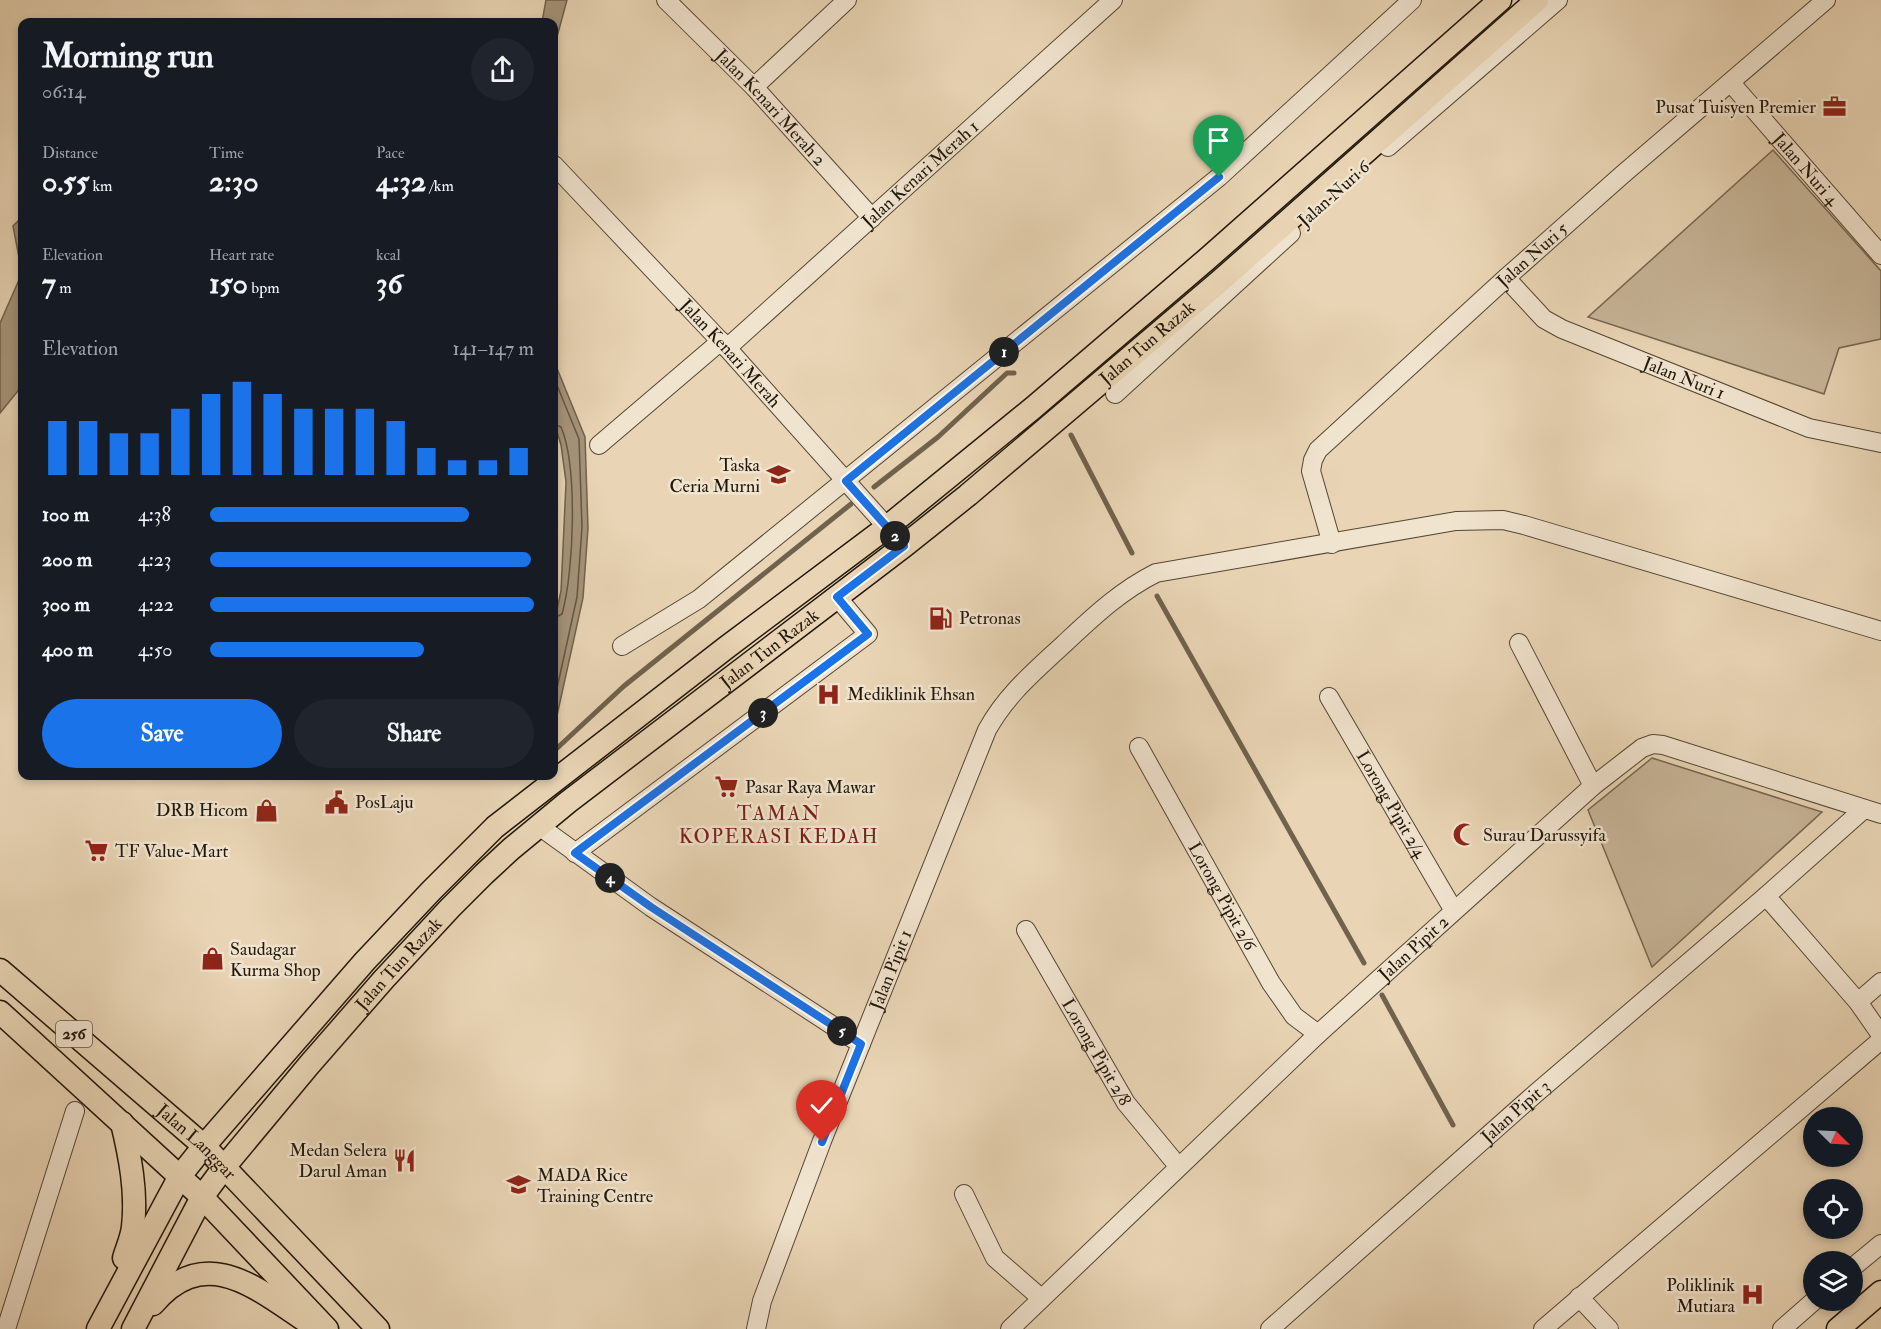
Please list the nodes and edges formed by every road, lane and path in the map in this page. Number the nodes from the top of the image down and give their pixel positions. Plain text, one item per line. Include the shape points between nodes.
1 (666, 0) edge
2 (847, 0) edge
3 (1113, 0) edge
4 (1412, 0) edge
5 (1500, 0) edge
6 (1537, 0) edge
7 (1558, 0) edge
8 (1826, 0) edge
9 (1731, 83) junction
10 (754, 87) junction
11 (558, 169) edge
12 (872, 218) junction
13 (1881, 255) edge
14 (1506, 278) junction
15 (724, 345) junction
16 (1128, 369) junction
17 (1115, 394) dead end
18 (1881, 443) edge
19 (599, 445) dead end
20 (846, 481) junction
21 (887, 527) junction
22 (1332, 544) junction
23 (904, 546) junction
24 (837, 597) junction
25 (1881, 631) edge
26 (1518, 644) dead end
27 (622, 646) dead end
28 (1329, 697) dead end
29 (1139, 747) dead end
30 (558, 777) edge
31 (554, 780) edge
32 (1593, 786) junction
33 (1873, 811) edge
34 (539, 825) junction
35 (575, 853) junction
36 (1766, 896) junction
37 (1454, 910) junction
38 (1026, 930) dead end
39 (0, 969) edge
40 (1881, 982) edge
41 (1857, 1002) junction
42 (0, 1012) edge
43 (1318, 1034) junction
44 (1881, 1035) edge
45 (1881, 1040) edge
46 (861, 1044) junction
47 (75, 1111) dead end
48 (122, 1123) junction
49 (204, 1146) junction
50 (225, 1166) junction
51 (1178, 1166) junction
52 (180, 1176) junction
53 (964, 1194) dead end
54 (202, 1197) junction
55 (1881, 1244) edge
56 (1863, 1259) edge
57 (1881, 1292) edge
58 (1579, 1297) junction
59 (1041, 1298) junction
60 (108, 1308) junction
61 (1803, 1311) edge
62 (135, 1326) edge
63 (6, 1329) edge
64 (98, 1329) edge
65 (318, 1329) edge
66 (327, 1329) edge
67 (378, 1329) edge
68 (756, 1329) edge
69 (1010, 1329) edge
70 (1270, 1329) edge
71 (1543, 1329) edge
72 (1609, 1329) edge
73 (1782, 1329) edge
74 (1839, 1329) edge

1 - 10 street, Jalan Kenari Merah 2
2 - 10 street
3 - 12 street, Jalan Kenari Merah 1
4 - 20 street via 1219,177
5 - 21 main road, Jalan Tun Razak via 1197,268
6 - 16 main road, Jalan Tun Razak via 1220,281
7 - 16 street, Jalan Nuri 6
8 - 9 street, Jalan Nuri 5
9 - 13 street, Jalan Nuri 4
9 - 14 street, Jalan Nuri 5
10 - 12 street, Jalan Kenari Merah 2
11 - 15 street, Jalan Kenari Merah
12 - 15 street, Jalan Kenari Merah 1
14 - 18 street, Jalan Nuri 1 via 1544,319 1562,329 1809,428
14 - 22 street, Jalan Nuri 5 via 1318,450 1311,471
15 - 19 street, Jalan Kenari Merah 1
15 - 20 street, Jalan Kenari Merah
16 - 17 street, Jalan Nuri 6
16 - 23 main road, Jalan Tun Razak
20 - 21 street, Jalan Kenari Merah
20 - 27 street via 699,599
21 - 23 street, Jalan Kenari Merah
21 - 30 main road, Jalan Tun Razak
22 - 25 street, Jalan Pipit 1 via 1456,521 1503,520
22 - 46 street, Jalan Pipit 1 via 1156,573 1107,604 1016,689 1000,708 980,748
23 - 24 main road, Jalan Tun Razak
24 - 34 main road, Jalan Tun Razak
24 - 35 street via 868,634
26 - 32 street
28 - 37 street, Lorong Pipit 2/4
29 - 43 street, Lorong Pipit 2/6 via 1271,983 1294,1016
31 - 49 main road, Jalan Tun Razak via 495,826 431,891
32 - 33 street, Jalan Pipit 2 via 1642,748 1653,744
32 - 37 street, Jalan Pipit 2
33 - 36 street, Jalan Pipit 3
34 - 35 street
34 - 50 main road, Jalan Tun Razak via 450,908 384,979
35 - 46 street
36 - 41 street
36 - 70 street, Jalan Pipit 3
37 - 43 street, Jalan Pipit 2
38 - 51 street, Lorong Pipit 2/8 via 1126,1103
39 - 49 main road, Jalan Langgar / 256
40 - 41 street
41 - 44 street
42 - 48 main road, Jalan Langgar / 256
43 - 51 street, Jalan Pipit 2
45 - 58 street
46 - 68 street, Jalan Pipit 1 via 762,1301
47 - 63 street
48 - 52 main road, Jalan Langgar / 256
48 - 60 main road via 132,1175 134,1228
49 - 50 main road, Jalan Langgar / 256
49 - 52 main road, Jalan Tun Razak
50 - 54 main road, Jalan Tun Razak
50 - 67 main road, Jalan Langgar / 256
51 - 59 street, Jalan Pipit 2
52 - 54 main road, Jalan Langgar / 256
52 - 60 main road, Jalan Tun Razak
53 - 59 street via 995,1258
54 - 62 main road, Jalan Tun Razak
54 - 66 main road, Jalan Langgar / 256
55 - 56 street
57 - 74 main road
58 - 71 street
58 - 72 street
59 - 69 street, Jalan Pipit 2
60 - 64 main road
61 - 73 street
62 - 65 main road via 165,1289 197,1274 215,1273 237,1278

